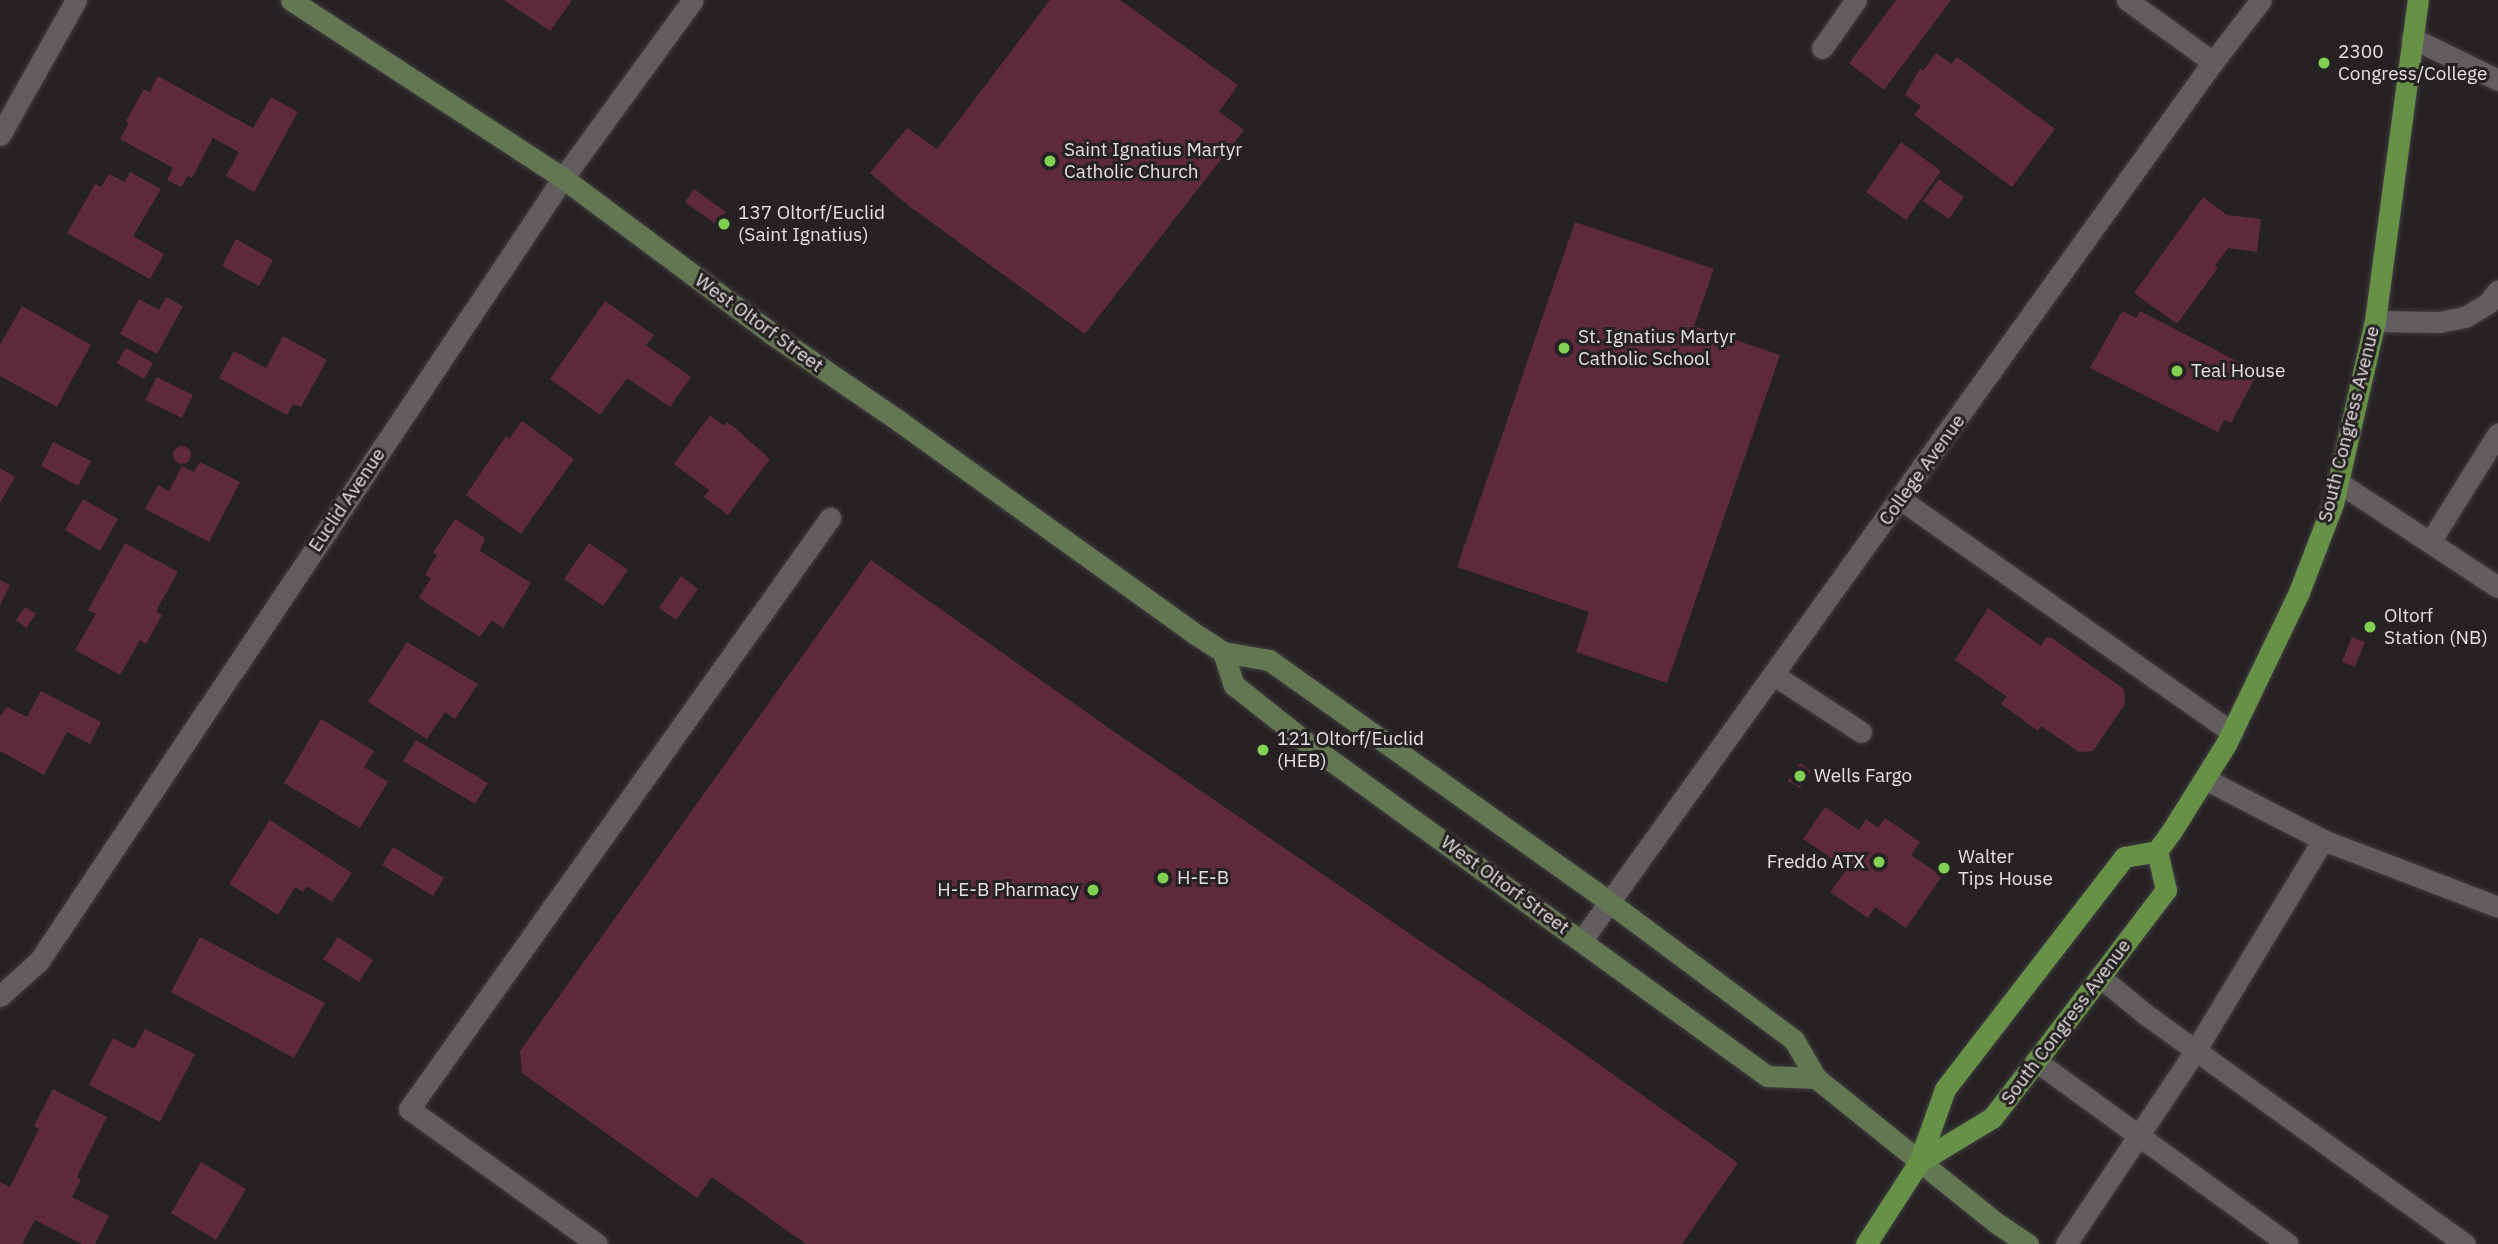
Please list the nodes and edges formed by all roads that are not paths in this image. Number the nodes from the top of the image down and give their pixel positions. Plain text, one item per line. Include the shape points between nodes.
1 (76, 0) edge
2 (291, 0) edge
3 (693, 0) edge
4 (1856, 0) edge
5 (2127, 0) edge
6 (2261, 0) edge
7 (2418, 0) edge
8 (2412, 38) junction
9 (1822, 48) dead end
10 (2213, 62) junction
11 (2498, 80) edge
12 (0, 135) edge
13 (563, 178) junction
14 (2498, 290) edge
15 (2375, 321) junction
16 (2498, 433) edge
17 (2338, 481) junction
18 (1900, 499) junction
19 (830, 518) dead end
20 (2430, 542) junction
21 (2498, 587) edge
22 (1223, 652) junction
23 (1774, 674) junction
24 (1861, 732) dead end
25 (2232, 732) junction
26 (2205, 779) junction
27 (2323, 840) junction
28 (2157, 851) junction
29 (1609, 902) junction
30 (2498, 907) edge
31 (1582, 940) junction
32 (2100, 976) junction
33 (0, 996) edge
34 (2195, 1051) junction
35 (2036, 1061) junction
36 (1816, 1078) junction
37 (2137, 1135) junction
38 (1920, 1162) junction
39 (597, 1244) edge
40 (1866, 1244) edge
41 (2028, 1244) edge
42 (2066, 1244) edge
43 (2288, 1244) edge
44 (2465, 1244) edge

1 - 12 street
2 - 13 main road, West Oltorf Street
3 - 13 street, Euclid Avenue
4 - 9 street
5 - 10 street
6 - 10 street, College Avenue
7 - 8 main road, South Congress Avenue
8 - 11 street
8 - 15 main road, South Congress Avenue
10 - 18 street, College Avenue
13 - 22 main road, West Oltorf Street via 772,334
13 - 33 street, Euclid Avenue via 39,961
14 - 15 street via 2488,303 2465,317 2439,322
15 - 17 main road, South Congress Avenue
16 - 20 street
17 - 20 street
17 - 25 main road, South Congress Avenue via 2299,592
18 - 23 street, College Avenue
18 - 25 street
19 - 39 street via 409,1109
20 - 21 street
22 - 29 main road, West Oltorf Street via 1269,660
22 - 31 main road, West Oltorf Street via 1234,685 1311,746
23 - 24 street
23 - 29 street, College Avenue
25 - 26 main road, South Congress Avenue
26 - 27 street
26 - 28 main road, South Congress Avenue
27 - 30 street
27 - 34 street
28 - 32 main road, South Congress Avenue via 2166,890
28 - 38 main road, South Congress Avenue via 2124,857 1945,1089
29 - 31 street, College Avenue
29 - 36 main road, West Oltorf Street via 1794,1040
31 - 36 main road, West Oltorf Street via 1767,1076
32 - 34 street
32 - 35 main road, South Congress Avenue
34 - 37 street
34 - 44 street
35 - 37 street
35 - 38 main road, South Congress Avenue via 1993,1118
36 - 38 main road, West Oltorf Street
37 - 42 street
37 - 43 street
38 - 40 main road, South Congress Avenue
38 - 41 main road, West Oltorf Street

